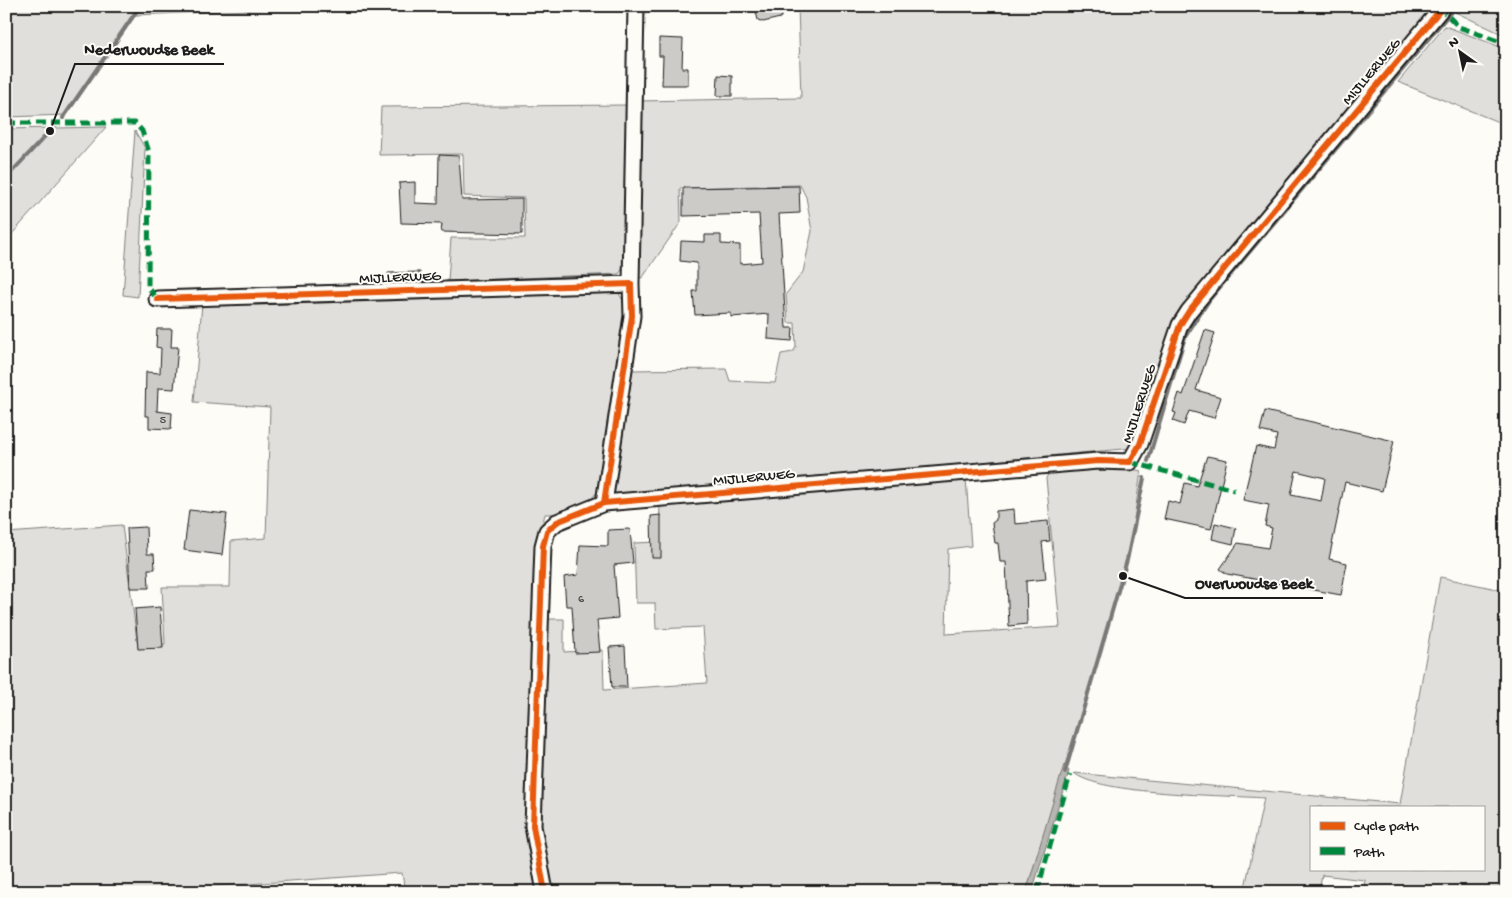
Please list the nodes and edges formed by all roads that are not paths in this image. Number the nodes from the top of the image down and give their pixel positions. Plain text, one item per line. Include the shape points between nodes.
1 (636, 6) edge
2 (1441, 9) dead end
3 (631, 284) junction
4 (157, 299) dead end
5 (604, 504) junction
6 (545, 892) edge

1 - 3 street
2 - 5 street, MIJLLERWEG via 1189,311 1180,325 1140,444 1130,462 1098,461
3 - 4 street, MIJLLERWEG
3 - 5 street via 632,316
5 - 6 street, MIJLLERWEG via 557,522 547,531 543,546 533,826

